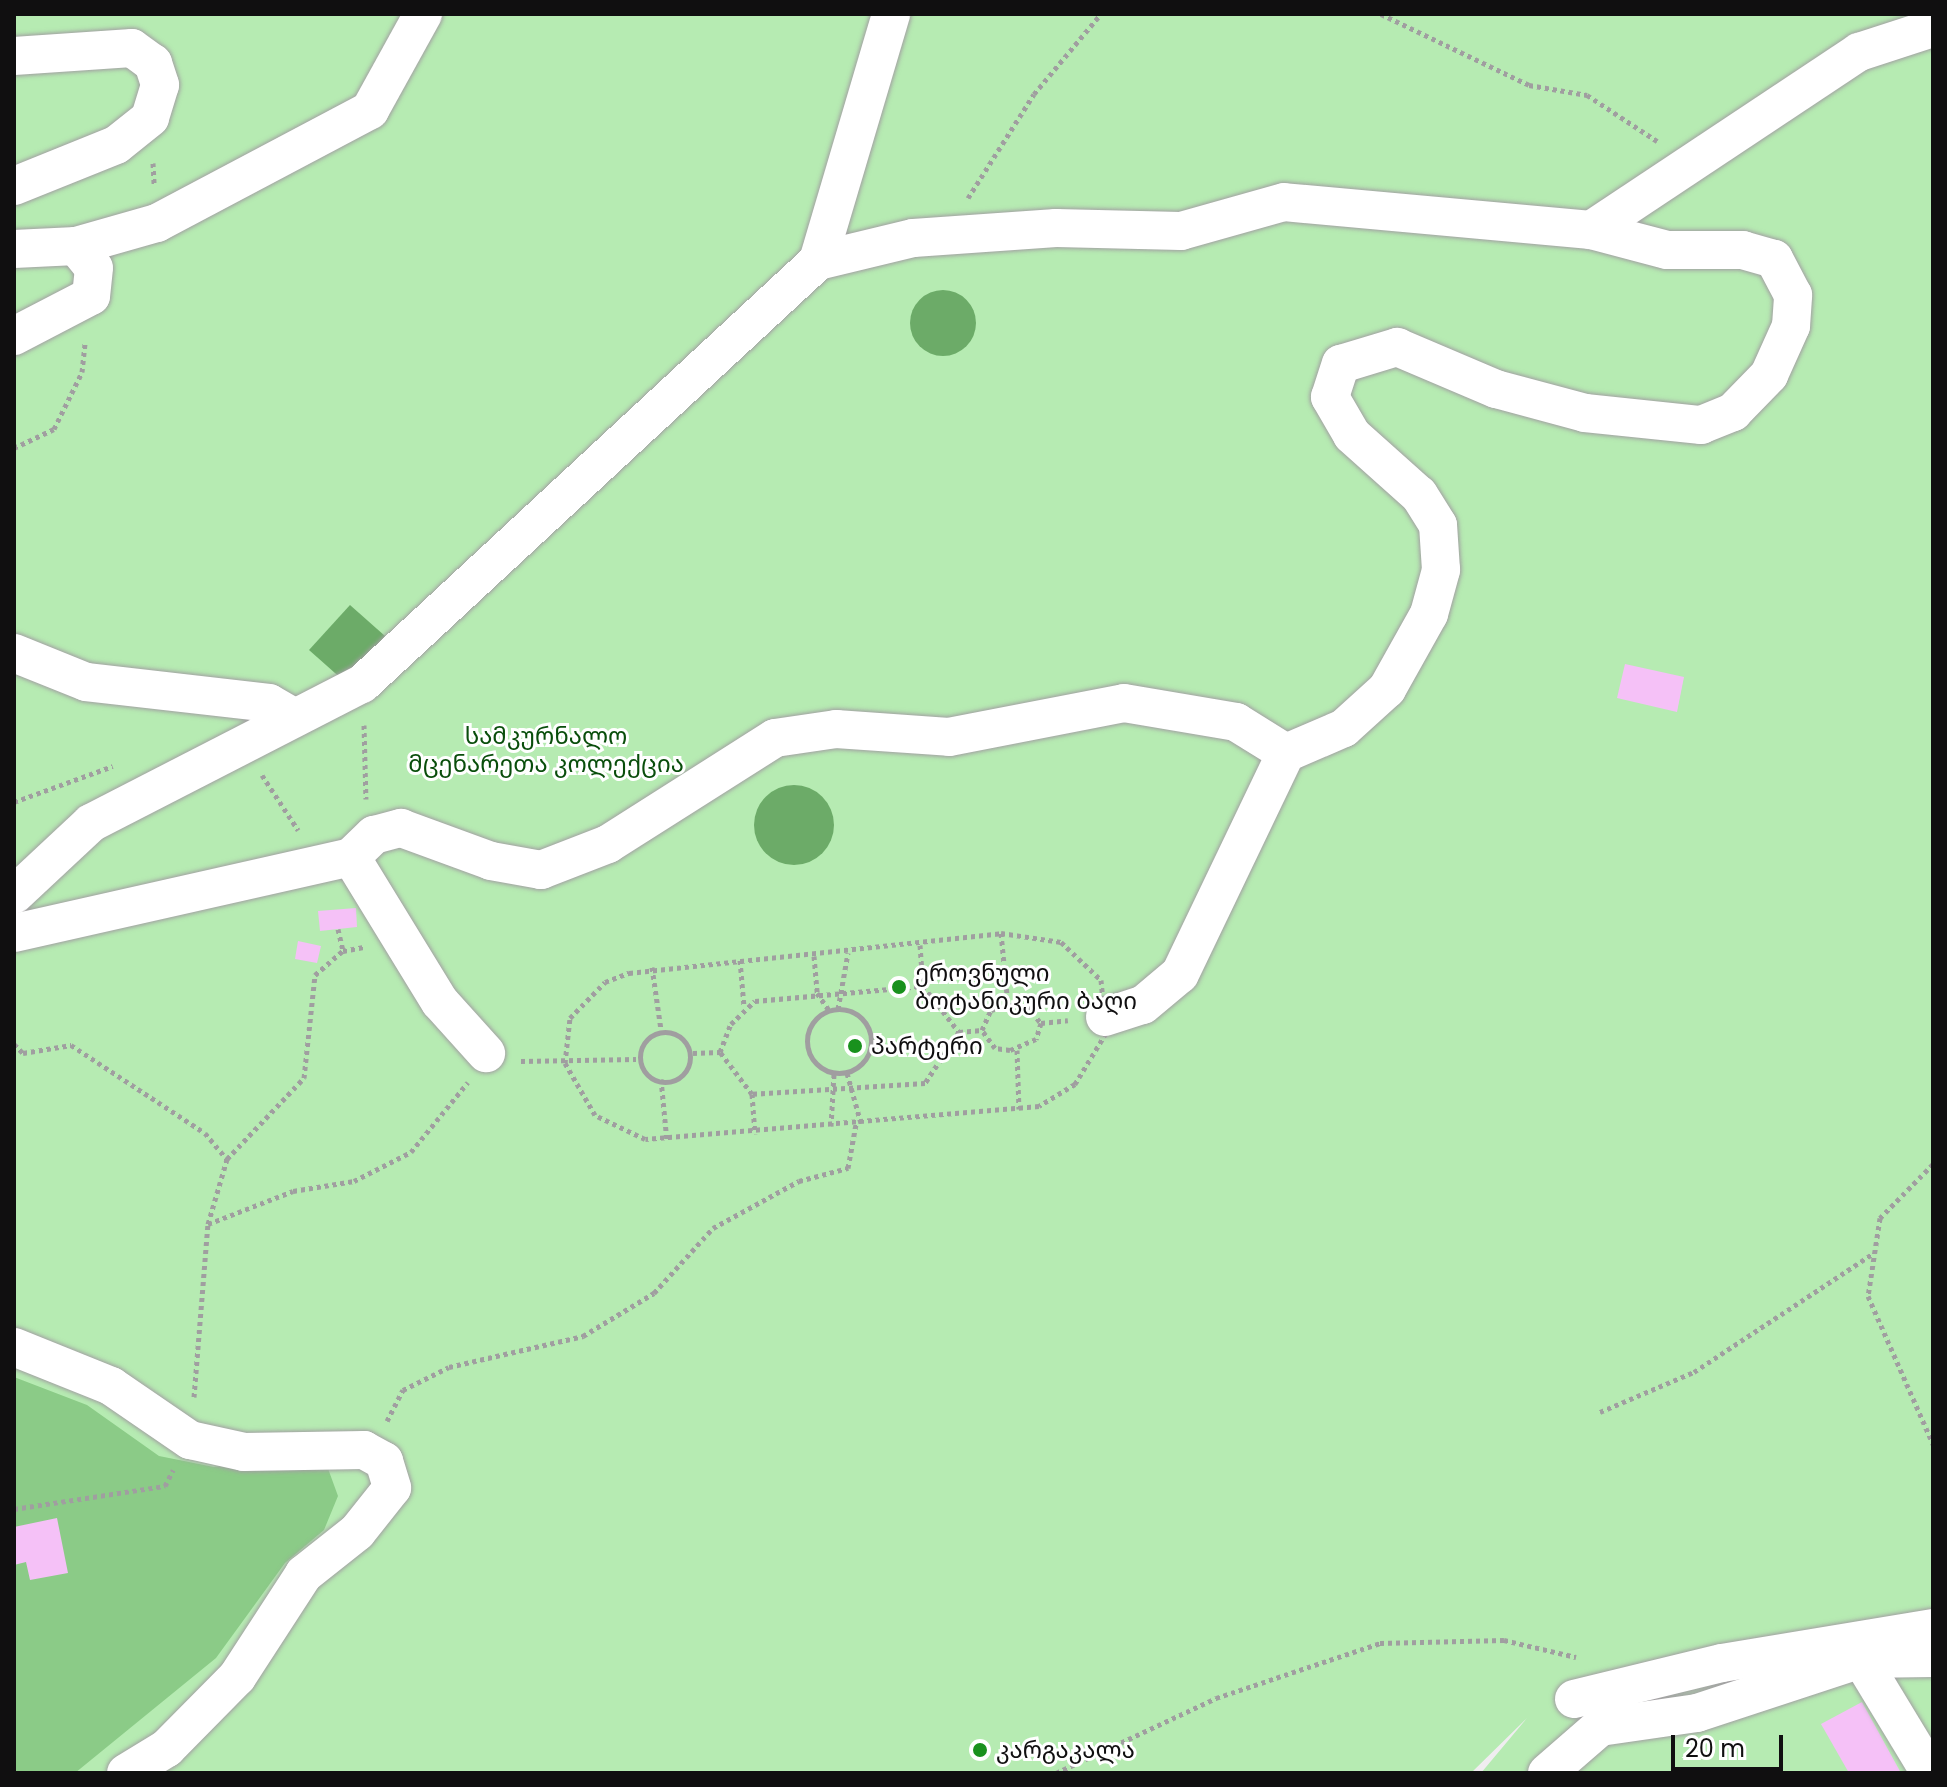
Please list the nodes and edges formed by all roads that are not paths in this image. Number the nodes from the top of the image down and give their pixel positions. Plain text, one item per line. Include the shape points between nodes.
1 (423, 14) edge
2 (891, 14) edge
3 (1933, 28) edge
4 (14, 56) edge
5 (14, 186) edge
6 (1591, 230) junction
7 (76, 246) junction
8 (14, 249) edge
9 (818, 261) junction
10 (14, 336) edge
11 (14, 653) edge
12 (293, 717) junction
13 (1286, 753) junction
14 (348, 852) junction
15 (14, 895) edge
16 (14, 933) edge
17 (1091, 1018) road end
18 (486, 1053) road end
19 (14, 1347) edge
20 (1933, 1628) edge
21 (1933, 1658) edge
22 (1861, 1659) junction
23 (1574, 1699) road end
24 (126, 1773) edge
25 (1547, 1773) edge
26 (1930, 1773) edge

1 - 7 lane via 370,110 157,223
2 - 9 lane
3 - 6 lane via 1859,52
4 - 5 lane via 132,48 153,63 160,85 150,118 116,145
6 - 9 lane via 1334,212 1284,202 1181,231 944,235
6 - 13 lane via 1667,250 1743,250 1774,259 1793,295 1782,355 1753,397 1701,425 1585,413 1496,389 1397,347 1341,364 1330,397 1352,435 1419,495 1438,525 1441,570 1429,614 1387,689 1344,728
7 - 8 lane
7 - 10 lane via 94,268 91,296
9 - 12 lane via 362,684
11 - 12 lane via 86,682 269,703
12 - 15 lane via 91,823
13 - 14 lane via 1236,722 1124,703 949,737 836,729 775,738 608,844 541,870 491,861 401,828
13 - 17 lane via 1180,974 1143,1005
14 - 16 lane
14 - 18 lane via 461,1030
19 - 24 lane via 111,1386 190,1440 244,1452 364,1450 384,1461 392,1488 357,1532 304,1574 237,1677 167,1748
20 - 23 lane via 1722,1663
21 - 22 lane
22 - 25 lane via 1697,1713 1600,1727
22 - 26 lane

